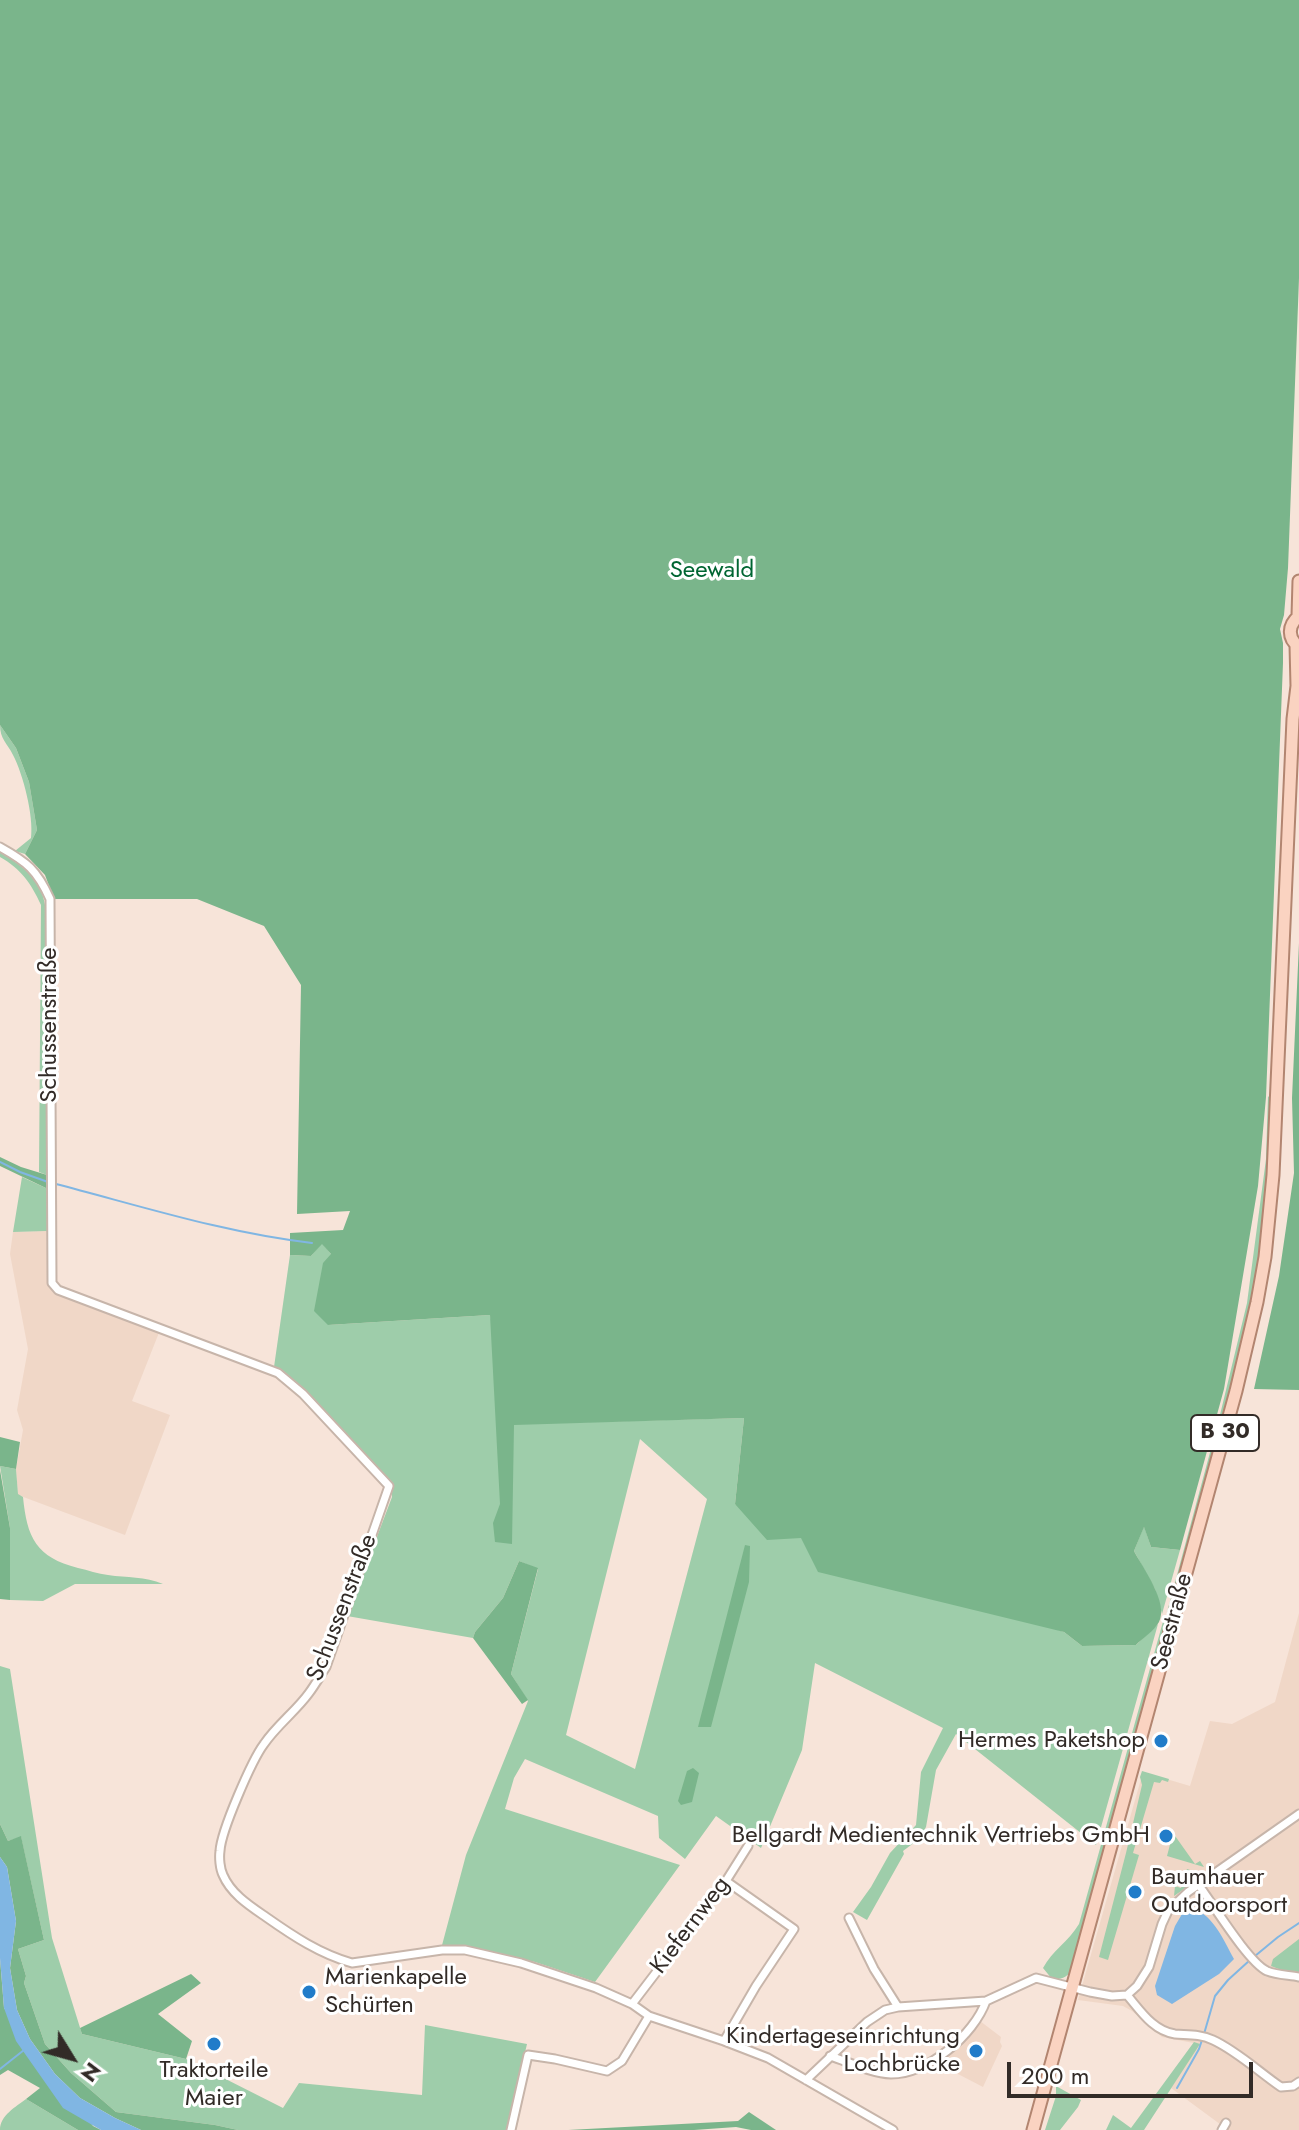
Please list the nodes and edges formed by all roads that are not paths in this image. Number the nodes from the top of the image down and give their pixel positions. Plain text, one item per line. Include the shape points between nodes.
1 (1299, 581) edge
2 (1299, 616) edge
3 (1298, 646) edge
4 (1298, 684) edge
5 (0, 847) edge
6 (1299, 1814) edge
7 (748, 1846) dead end
8 (726, 1881) junction
9 (1198, 1884) junction
10 (849, 1918) dead end
11 (1299, 1977) edge
12 (1072, 1987) junction
13 (1127, 1995) junction
14 (986, 2001) junction
15 (632, 2004) junction
16 (898, 2007) junction
17 (649, 2016) junction
18 (724, 2041) junction
19 (830, 2056) junction
20 (806, 2080) junction
21 (1299, 2082) edge
22 (511, 2130) edge
23 (893, 2130) edge
24 (1033, 2130) edge

1 - 2 main road, B 30
2 - 3 main road, B 30 via 1290,628
3 - 4 main road, B 30
4 - 12 main road, Seestraße / B 30 via 1277,1107 1257,1302
5 - 15 street, Schussenstraße via 32,866 50,899 52,1283 58,1290 278,1373 389,1486 326,1667 264,1744 227,1827 220,1851 228,1885 287,1932 352,1963 465,1950 521,1963
6 - 9 street
7 - 8 street, Kiefernweg
8 - 15 street, Kiefernweg
8 - 18 street via 794,1929
9 - 11 street via 1246,1953 1266,1971
9 - 13 street via 1168,1911 1149,1967
10 - 16 street
12 - 13 street
12 - 14 street via 1036,1978
12 - 24 main road, Seestraße / B 30
13 - 21 street via 1156,2026 1209,2039 1281,2087
14 - 16 street
14 - 19 street via 953,2046 910,2072 887,2074
15 - 17 street, Schussenstraße
16 - 19 street via 867,2022
17 - 18 street, Schussenstraße
17 - 22 street via 622,2061 607,2071 528,2055
18 - 20 street, Schussenstraße
19 - 20 street
20 - 23 street, Schussenstraße

